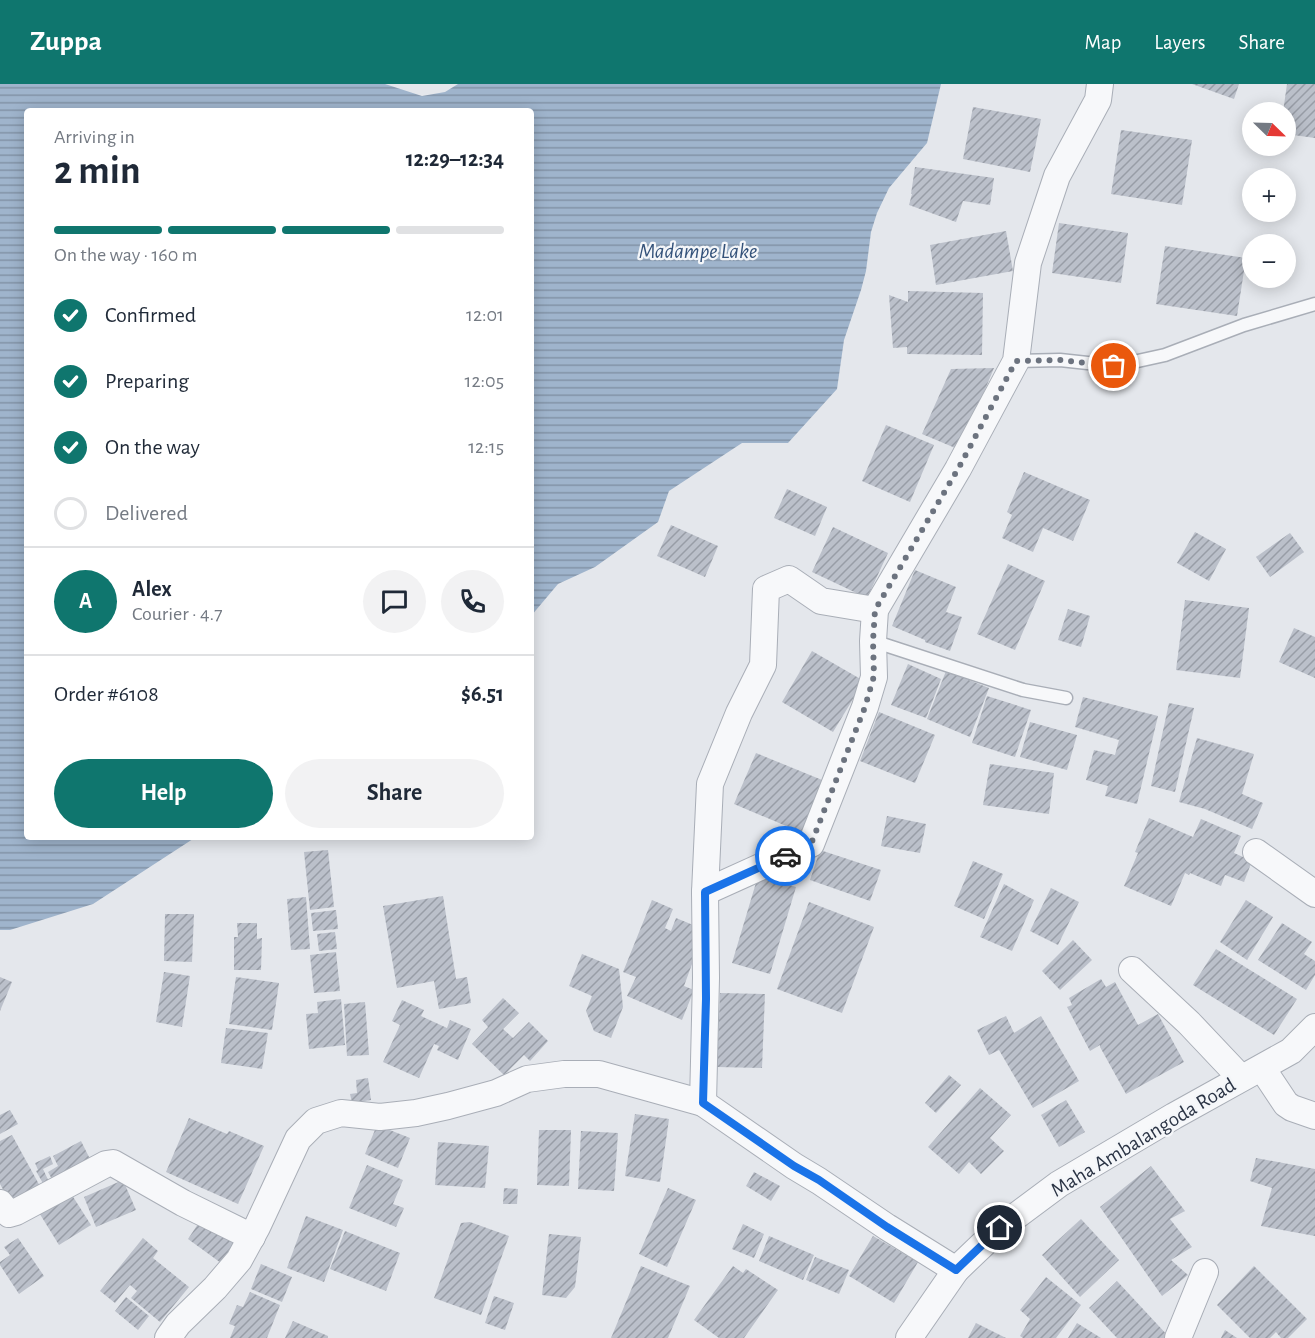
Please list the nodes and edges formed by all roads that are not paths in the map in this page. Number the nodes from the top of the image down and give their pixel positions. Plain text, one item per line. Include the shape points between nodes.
1 (1100, 84) edge
2 (1315, 304) edge
3 (1016, 361) junction
4 (875, 610) junction
5 (873, 641) junction
6 (1066, 698) dead end
7 (1256, 852) dead end
8 (705, 892) junction
9 (1315, 894) edge
10 (1132, 970) dead end
11 (1315, 1027) edge
12 (1251, 1073) junction
13 (703, 1103) junction
14 (1315, 1116) edge
15 (0, 1203) edge
16 (252, 1237) junction
17 (956, 1270) junction
18 (1205, 1272) dead end
19 (168, 1338) edge
20 (909, 1338) edge
21 (1178, 1338) edge

1 - 3 street via 1098,100 1057,176 1028,263
2 - 3 lane via 1244,325 1166,355 1114,366 1060,360
3 - 4 street
4 - 5 street
4 - 8 street via 822,601 789,579 766,589 763,665 710,784
5 - 6 lane via 1023,690
5 - 8 street via 874,676 865,707 811,844
7 - 9 street
8 - 13 street
10 - 12 street
11 - 12 street, Maha Ambalangoda Road via 1291,1052
12 - 14 street via 1286,1104
12 - 17 street, Maha Ambalangoda Road via 1059,1184 1000,1228
13 - 16 street via 599,1074 564,1074 527,1079 496,1093 416,1113 380,1117 341,1113 316,1121 298,1139
13 - 17 street
15 - 16 street via 9,1214 15,1212 113,1163
16 - 19 street via 239,1260
17 - 20 street, Maha Ambalangoda Road
18 - 21 street

